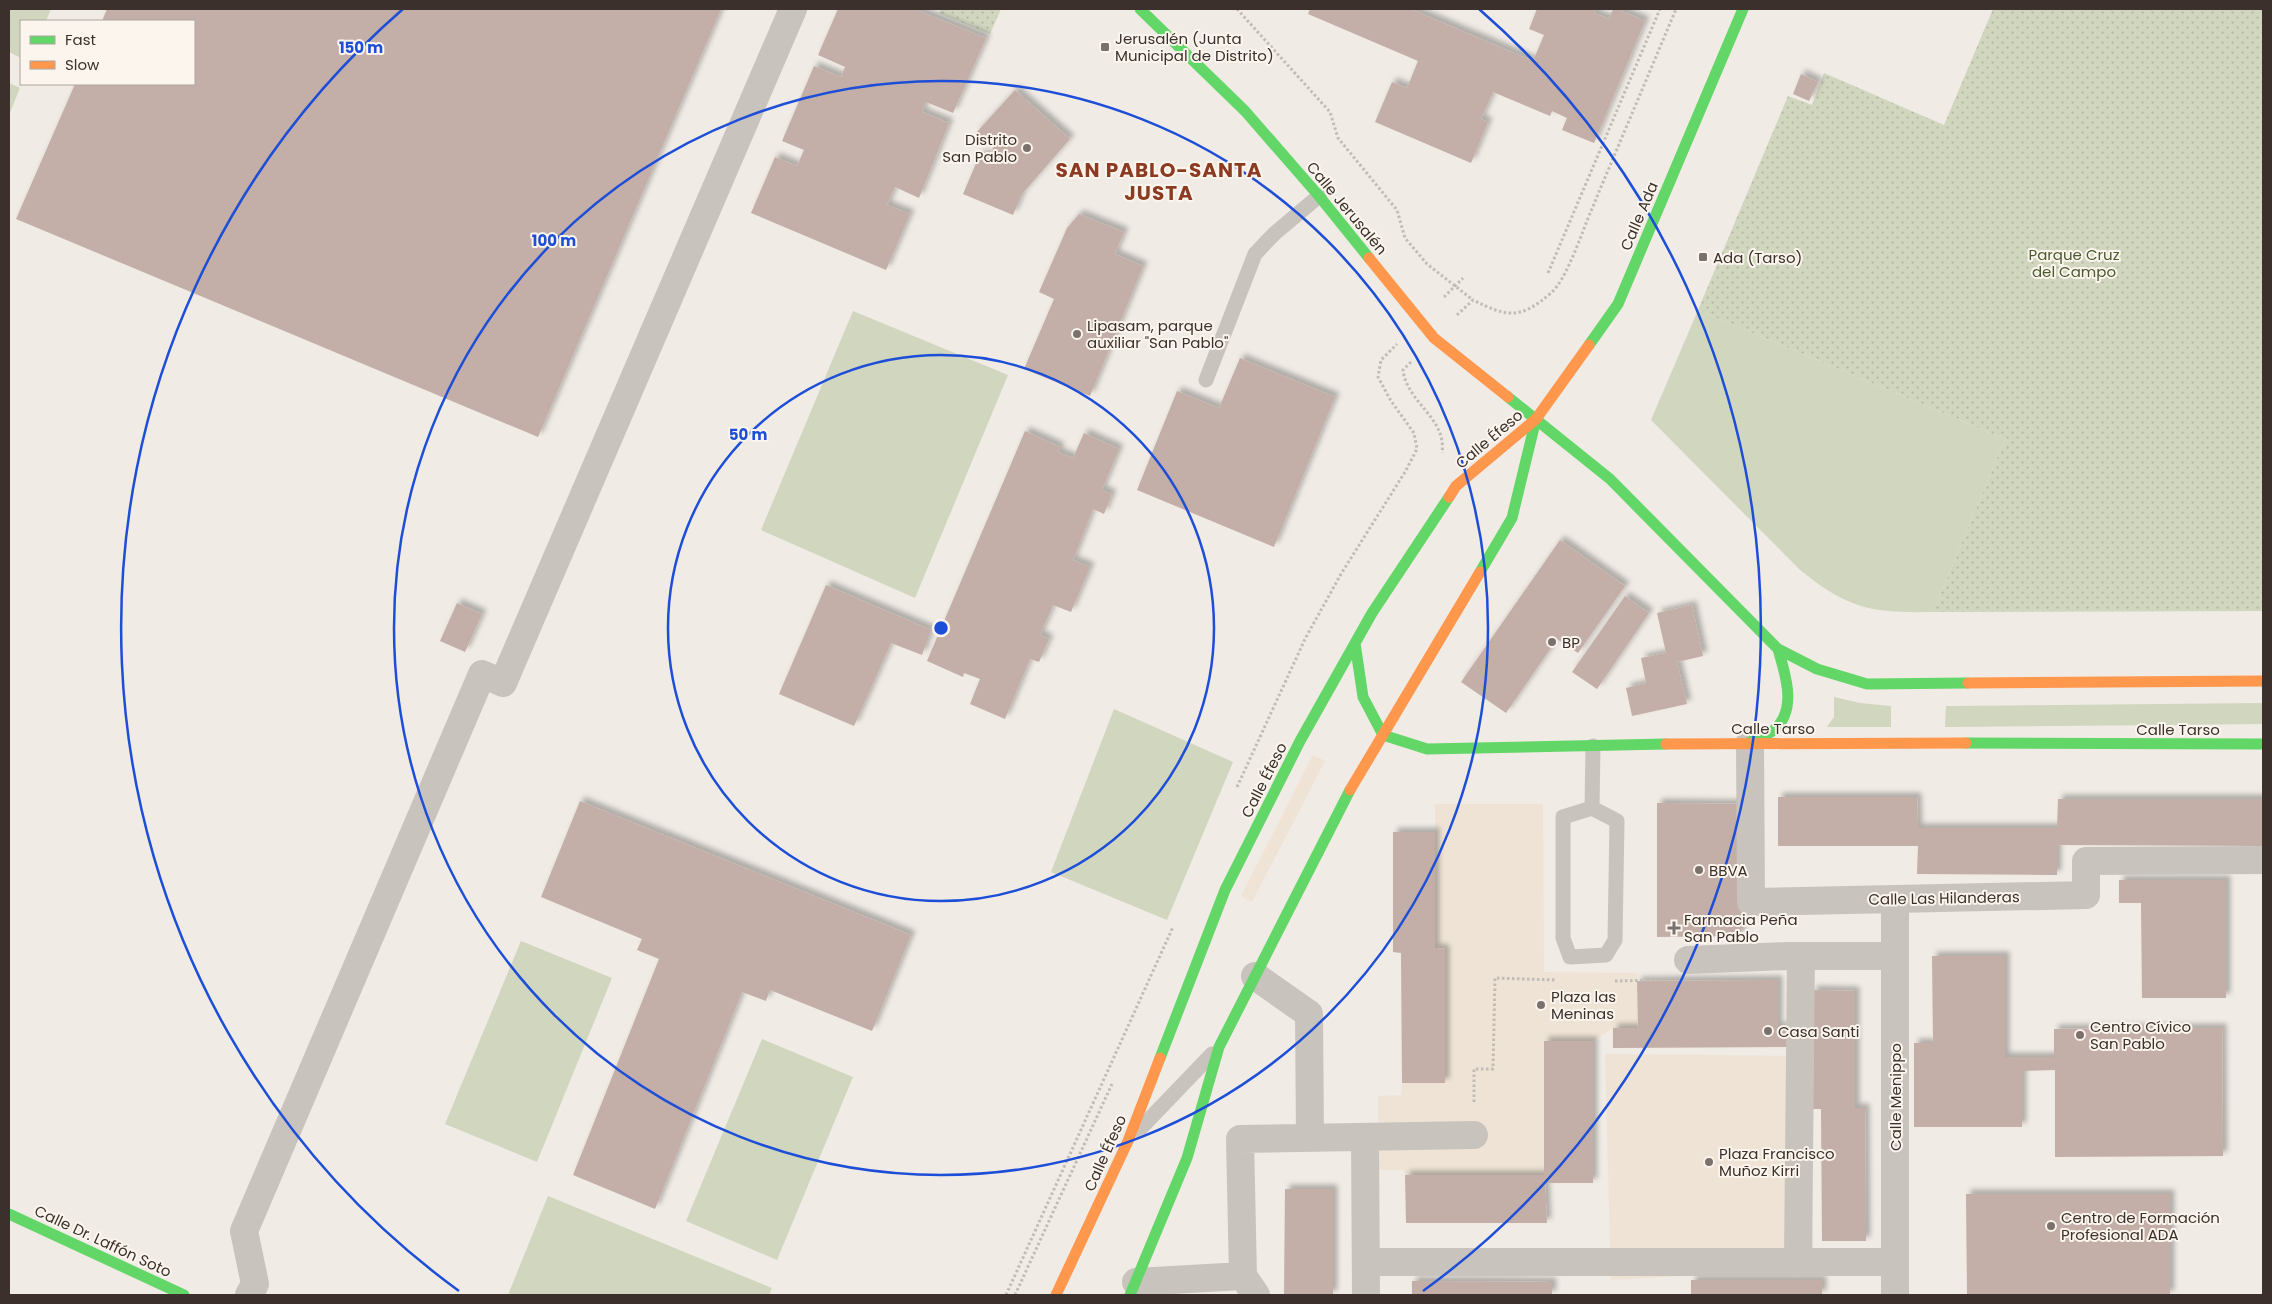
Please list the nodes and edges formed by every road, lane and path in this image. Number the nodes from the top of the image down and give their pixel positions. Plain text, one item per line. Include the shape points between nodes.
1 (793, 9) edge
2 (1140, 9) edge
3 (1237, 9) edge
4 (1660, 9) edge
5 (1743, 9) edge
6 (1319, 196) junction
7 (1548, 273) dead end
8 (1463, 278) dead end
9 (1455, 287) junction
10 (1473, 300) dead end
11 (1420, 321) junction
12 (1206, 380) dead end
13 (1536, 419) junction
14 (1356, 643) junction
15 (1778, 649) junction
16 (2263, 681) edge
17 (1384, 735) junction
18 (1750, 742) junction
19 (2263, 744) edge
20 (1593, 746) junction
21 (1234, 795) dead end
22 (1592, 808) junction
23 (2263, 860) edge
24 (1895, 899) junction
25 (1173, 926) dead end
26 (1801, 956) junction
27 (1894, 956) junction
28 (1688, 960) dead end
29 (1255, 976) junction
30 (1561, 980) dead end
31 (1666, 980) dead end
32 (1609, 982) dead end
33 (1218, 1047) junction
34 (1474, 1135) joint
35 (1310, 1137) junction
36 (1365, 1137) junction
37 (1128, 1142) junction
38 (9, 1214) edge
39 (1366, 1262) junction
40 (1895, 1262) junction
41 (1798, 1263) junction
42 (1249, 1285) edge
43 (1133, 1289) edge
44 (184, 1295) edge
45 (249, 1295) edge
46 (1006, 1295) edge
47 (1056, 1295) edge
48 (1366, 1295) edge
49 (1895, 1295) edge

1 - 45 street via 503,683 482,674 244,1231 255,1284
2 - 6 street, Calle Jerusalén via 1245,111
3 - 9 path via 1330,112 1338,138 1397,210 1405,238 1427,264
4 - 7 path
5 - 13 street, Calle Ada via 1618,304
6 - 11 street, Calle Jerusalén
6 - 12 lane via 1255,254
8 - 9 path
9 - 10 path
9 - 11 path
11 - 13 street, Calle Jerusalén via 1434,338
11 - 21 path via 1381,360 1378,377 1414,433 1417,449 1305,639
13 - 14 street, Calle Éfeso via 1456,486 1372,613
13 - 15 street via 1610,479
13 - 17 street, Calle Éfeso via 1512,518
14 - 17 street via 1363,697
14 - 37 street, Calle Éfeso via 1297,747 1225,890
15 - 16 street via 1817,668 1867,684
15 - 18 street via 1788,687 1788,707 1777,727
17 - 20 street, Calle Tarso via 1427,749
17 - 29 street, Calle Éfeso via 1350,790
18 - 19 street, Calle Tarso
18 - 20 street, Calle Tarso
18 - 24 street, Calle Las Hilanderas via 1751,902
20 - 22 lane
22 - 22 lane via 1617,821 1616,940 1606,955 1570,956 1563,938 1563,817
23 - 24 street, Calle Las Hilanderas via 2086,861 2086,895
24 - 27 street, Calle Menippo
25 - 46 path
26 - 27 street
26 - 28 street
26 - 41 street
27 - 40 street, Calle Menippo
29 - 33 street, Calle Éfeso
29 - 35 street via 1309,1014
30 - 34 path via 1495,978 1493,1069 1474,1069
31 - 32 path
33 - 37 lane
33 - 43 street, Calle Éfeso via 1187,1158
34 - 36 street
35 - 36 street
35 - 42 street via 1240,1139
36 - 39 street
37 - 47 street, Calle Éfeso
38 - 44 street, Calle Dr. Laffón Soto
39 - 41 street
39 - 48 street
40 - 41 street
40 - 49 street, Calle Menippo
42 - 43 street

